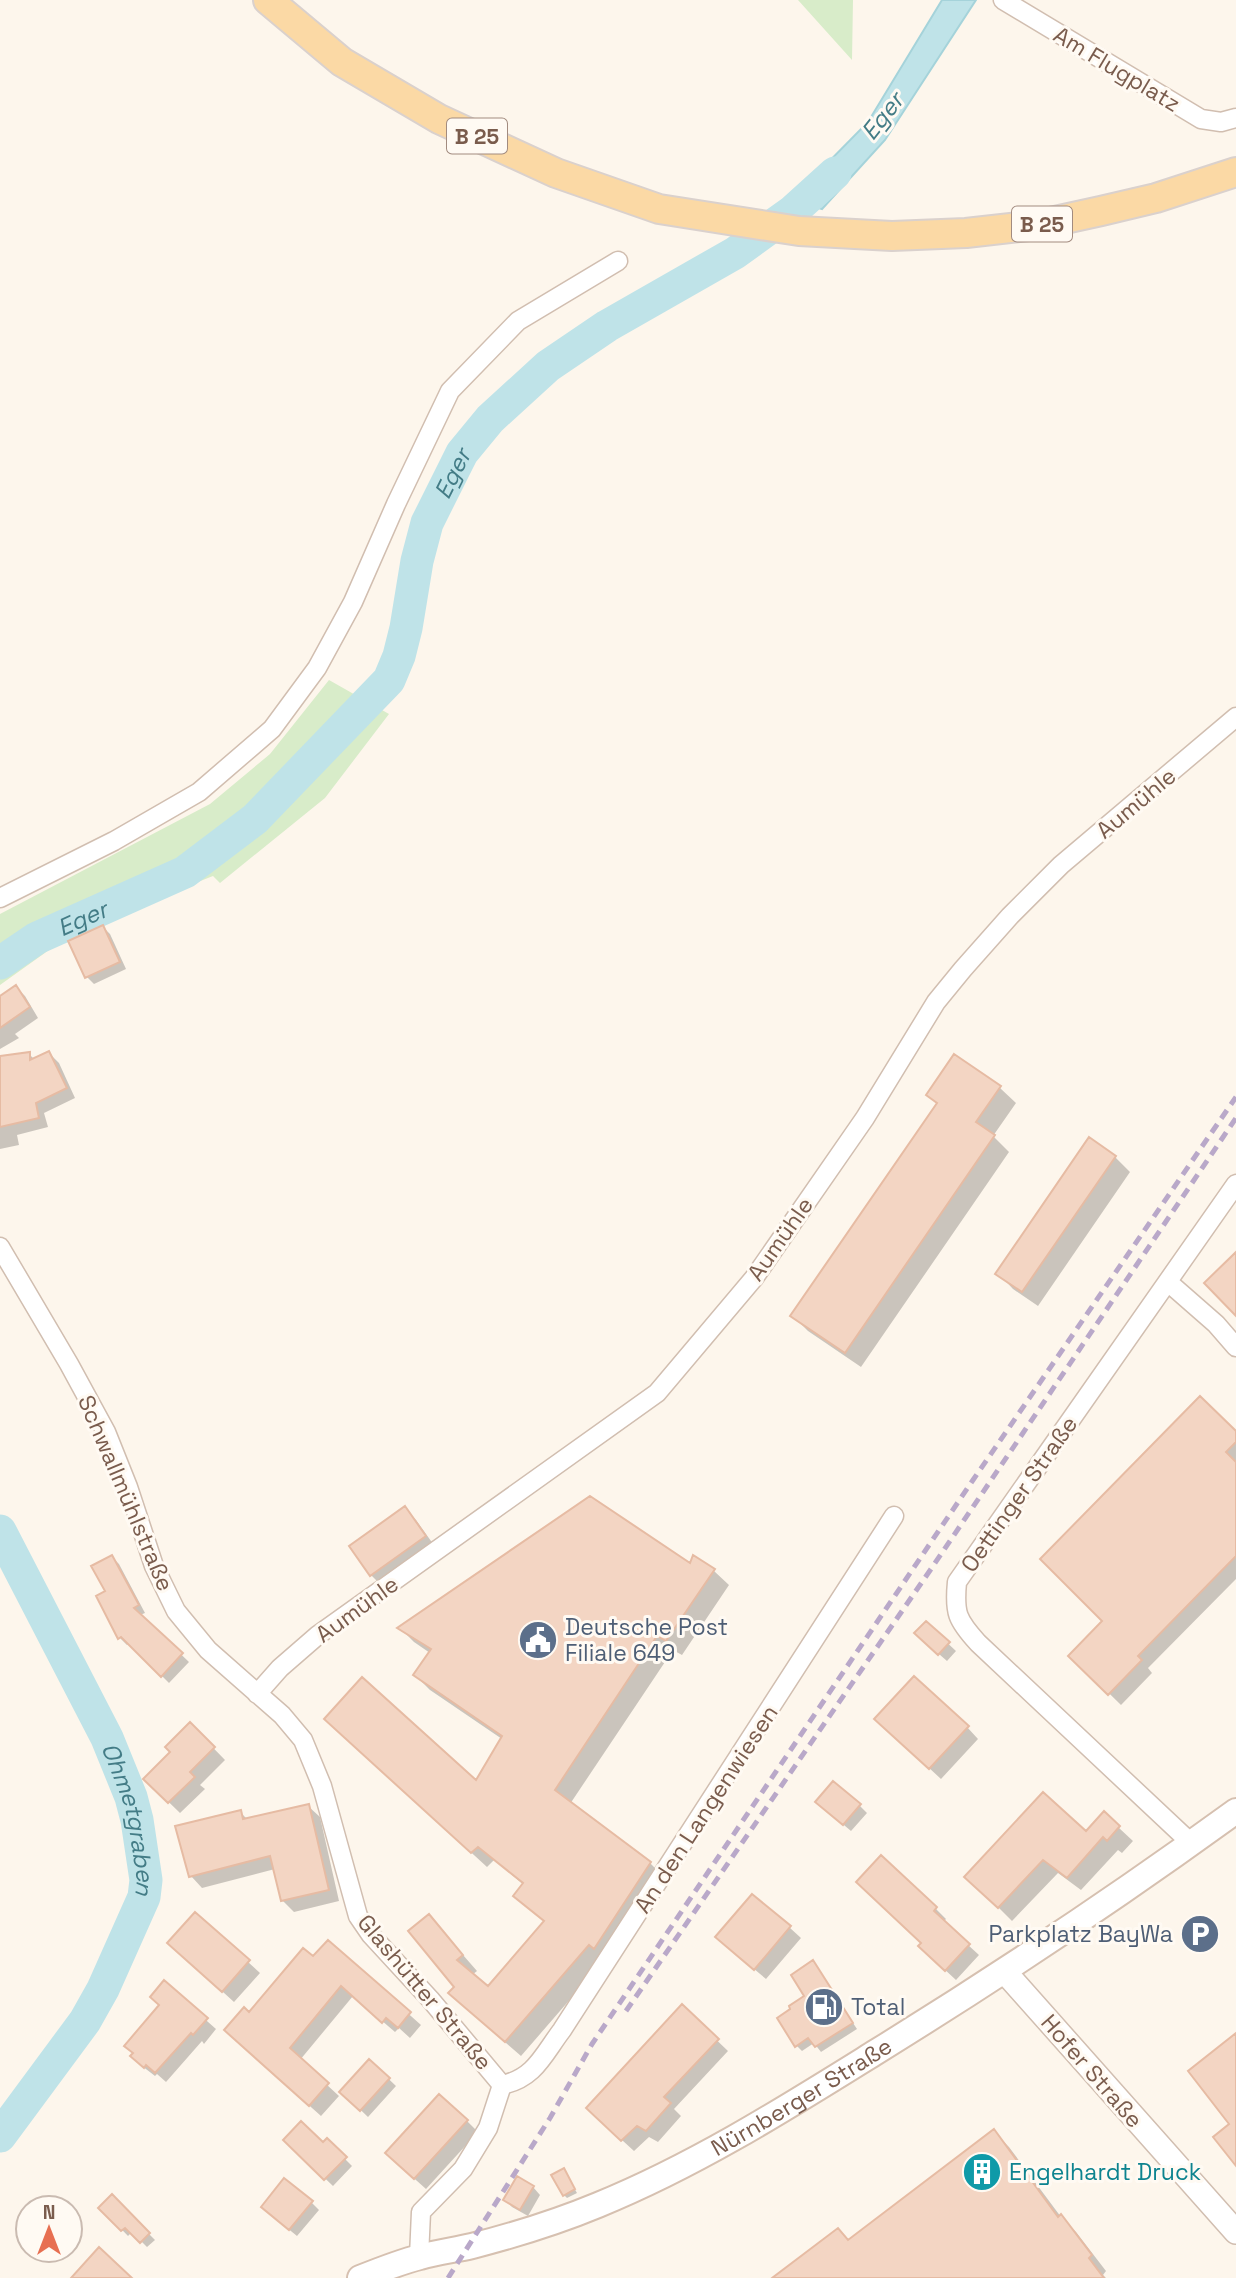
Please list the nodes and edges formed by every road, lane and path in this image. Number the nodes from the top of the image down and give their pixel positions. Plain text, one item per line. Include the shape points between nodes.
1 (268, 0) edge
2 (1003, 0) edge
3 (1236, 118) edge
4 (1236, 172) edge
5 (618, 261) dead end
6 (1236, 717) edge
7 (0, 898) edge
8 (1236, 1184) edge
9 (0, 1247) edge
10 (1168, 1282) junction
11 (1236, 1347) edge
12 (894, 1516) dead end
13 (257, 1694) junction
14 (282, 1715) joint
15 (1236, 1811) edge
16 (1191, 1843) junction
17 (1005, 1972) junction
18 (502, 2085) junction
19 (1236, 2232) edge
20 (419, 2257) junction
21 (360, 2278) edge

1 - 4 main road, B 25 via 342,62 439,119 556,173 659,209 799,231 892,236 967,233 1037,225 1156,198
2 - 3 street, Am Flugplatz via 1201,119 1221,122
5 - 7 street via 518,321 450,391 353,602 317,667 272,729 199,792
6 - 13 street, Aumühle via 1061,865 963,969 936,1002 865,1118 754,1278 657,1393 318,1635
8 - 10 street, Oettinger Straße
9 - 13 street, Schwallmühlstraße via 106,1432 154,1566 176,1611 208,1650
10 - 11 street
10 - 16 street, Oettinger Straße via 957,1582 955,1606 961,1624 978,1643
12 - 18 street, An den Langenwiesen via 562,2030 530,2073
13 - 14 street, Schwallmühlstraße
14 - 18 street, Glashütter Straße via 303,1740 322,1786 358,1916
15 - 16 main road, Nürnberger Straße
16 - 17 main road, Nürnberger Straße
17 - 19 street, Hofer Straße
17 - 20 main road, Nürnberger Straße via 813,2092 659,2178 530,2230
18 - 20 street, Glashütter Straße via 488,2128 463,2169 421,2212
20 - 21 main road, Nürnberger Straße

